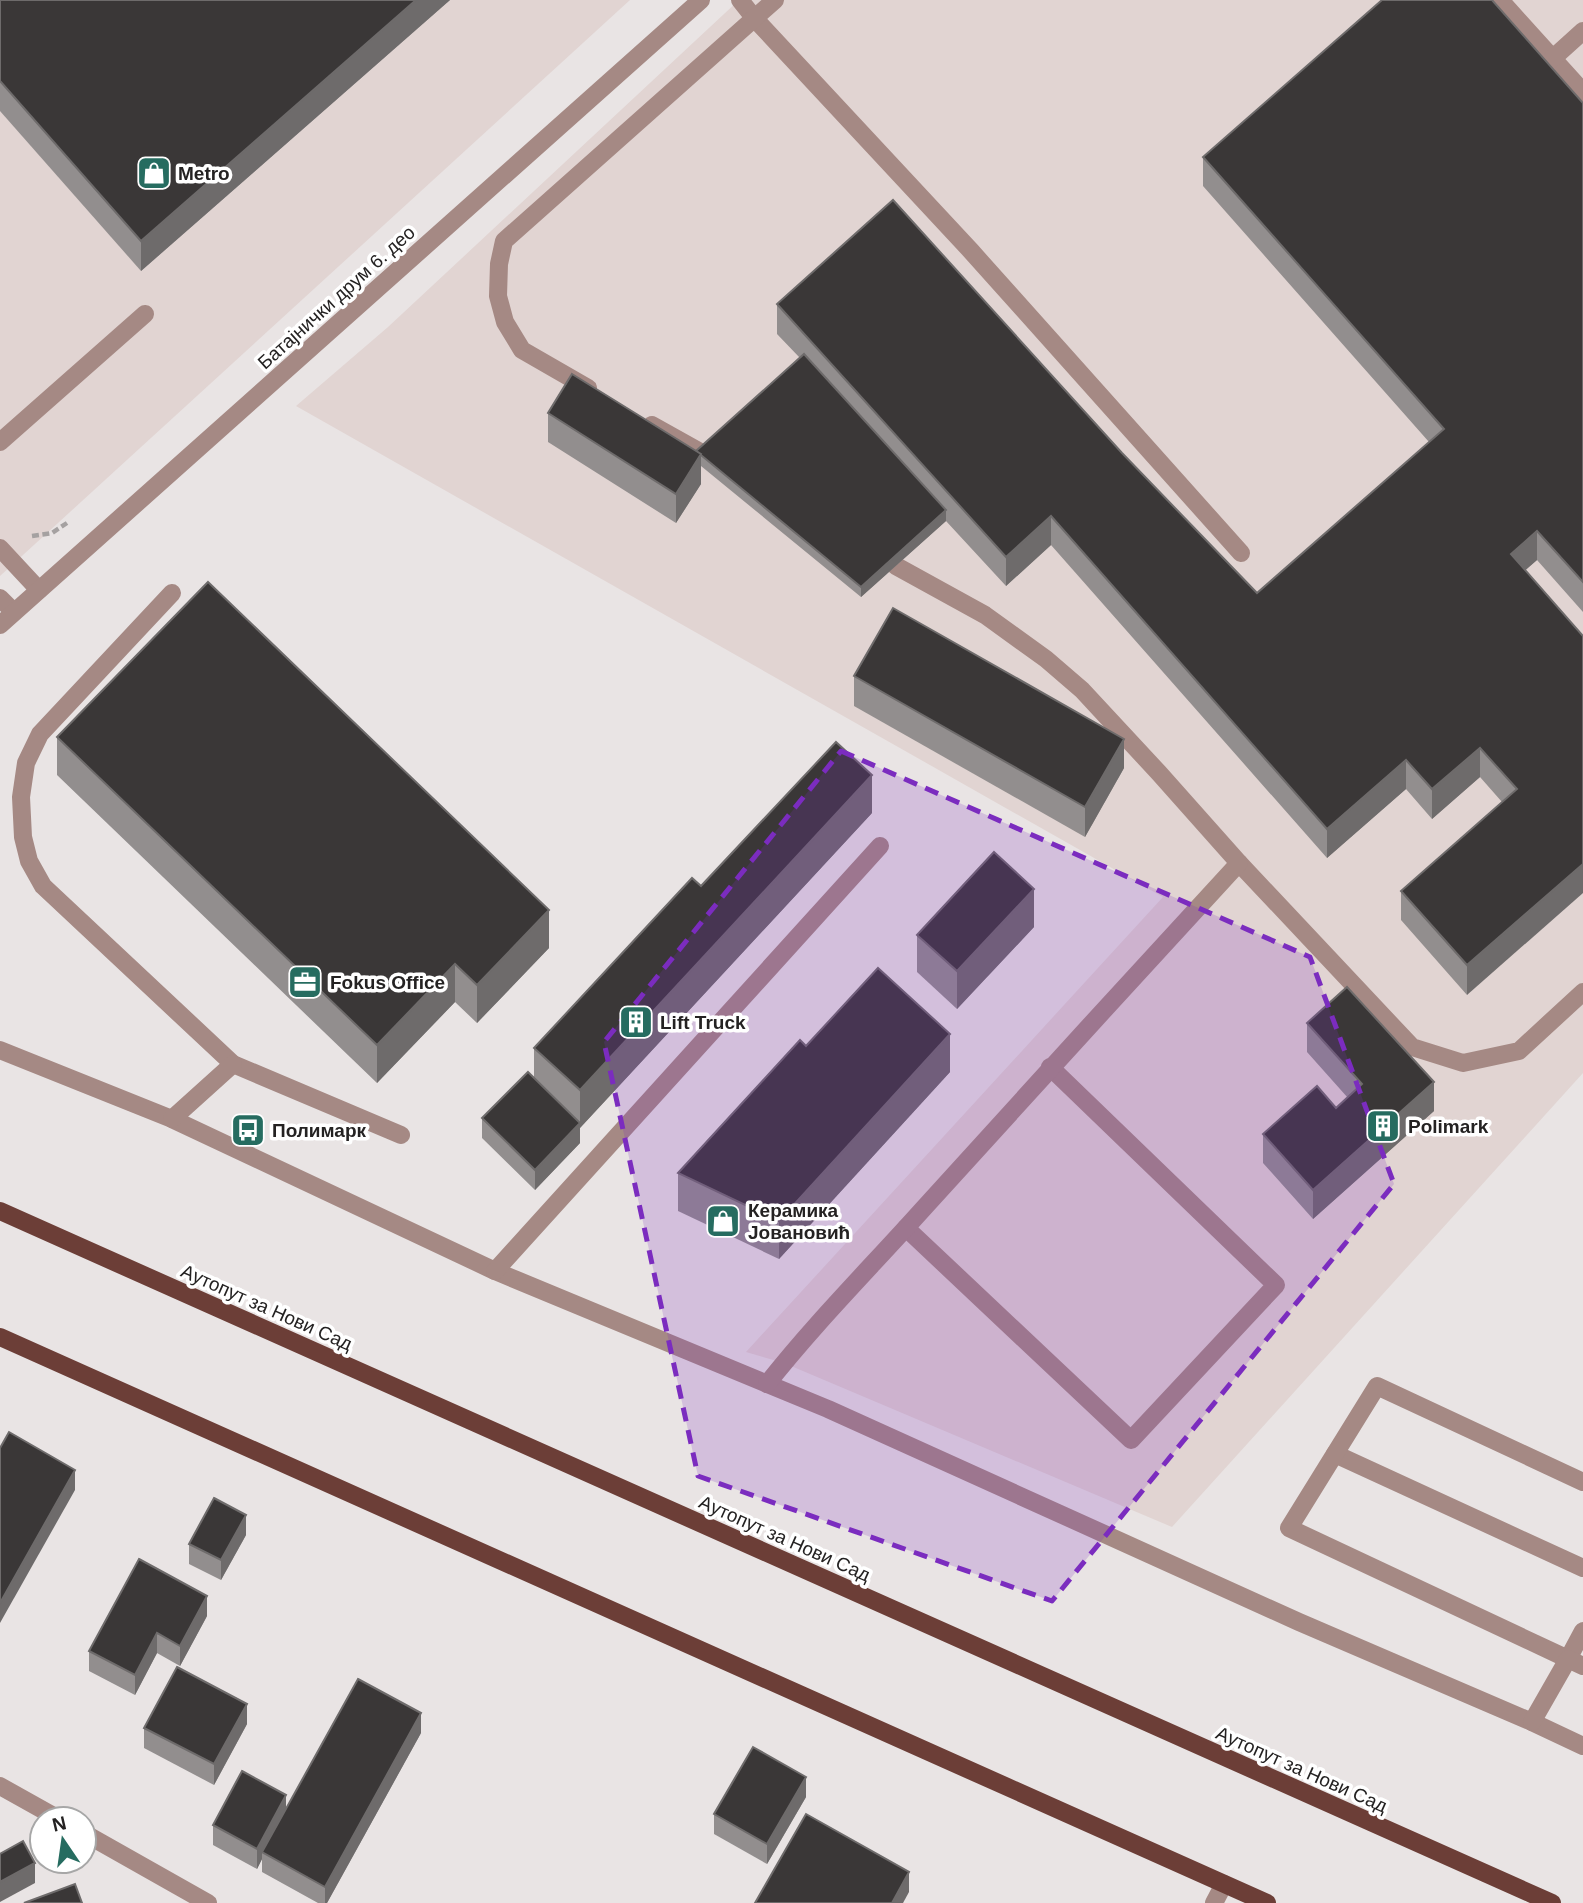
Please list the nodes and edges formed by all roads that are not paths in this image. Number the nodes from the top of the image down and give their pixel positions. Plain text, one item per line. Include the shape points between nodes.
1 (701, 0) edge
2 (740, 0) edge
3 (775, 0) edge
4 (1500, 0) edge
5 (755, 19) junction
6 (1583, 31) edge
7 (1552, 59) junction
8 (1583, 92) edge
9 (145, 314) dead end
10 (607, 399) edge
11 (643, 420) edge
12 (0, 442) edge
13 (704, 454) edge
14 (0, 548) edge
15 (1241, 553) dead end
16 (895, 566) edge
17 (39, 590) junction
18 (172, 593) dead end
19 (0, 598) edge
20 (14, 612) junction
21 (0, 625) edge
22 (880, 846) dead end
23 (1239, 863) junction
24 (1583, 992) edge
25 (0, 1050) edge
26 (233, 1064) junction
27 (1050, 1068) junction
28 (172, 1119) junction
29 (401, 1135) dead end
30 (0, 1211) edge
31 (906, 1228) junction
32 (495, 1271) junction
33 (0, 1337) edge
34 (767, 1384) junction
35 (1335, 1454) junction
36 (1583, 1482) edge
37 (1583, 1568) edge
38 (1583, 1631) edge
39 (1575, 1663) edge
40 (1532, 1722) junction
41 (1583, 1746) edge
42 (0, 1786) edge
43 (34, 1805) edge
44 (98, 1841) edge
45 (1224, 1884) junction
46 (208, 1903) edge
47 (1214, 1903) edge
48 (1267, 1903) edge
49 (1552, 1903) edge

1 - 17 street, Батајнички друм 6. део
2 - 5 street
3 - 5 street
4 - 7 street
5 - 10 street via 504,241 499,296 505,322 522,351
5 - 15 street via 971,251
6 - 7 street
7 - 8 street
9 - 12 street
11 - 13 street
14 - 17 street
16 - 23 street via 985,615 1082,690
17 - 20 street, Батајнички друм 6. део
18 - 26 street via 40,734 26,763 21,797 23,837 29,861 43,886
19 - 20 street
20 - 21 street, Батајнички друм 6. део
22 - 32 street
23 - 24 street via 1412,1047 1463,1063 1518,1051
23 - 27 street
25 - 28 street
26 - 28 street
26 - 29 street
27 - 31 street
27 - 31 street via 1276,1285 1131,1440
28 - 32 street
30 - 49 main road, Аутопут за Нови Сад
31 - 34 street
32 - 34 street
33 - 45 main road
34 - 40 street
35 - 36 street via 1377,1386
35 - 37 street
35 - 39 street via 1289,1528
38 - 39 street
39 - 40 street
40 - 41 street
42 - 43 street
44 - 46 street
45 - 47 street
45 - 48 main road

